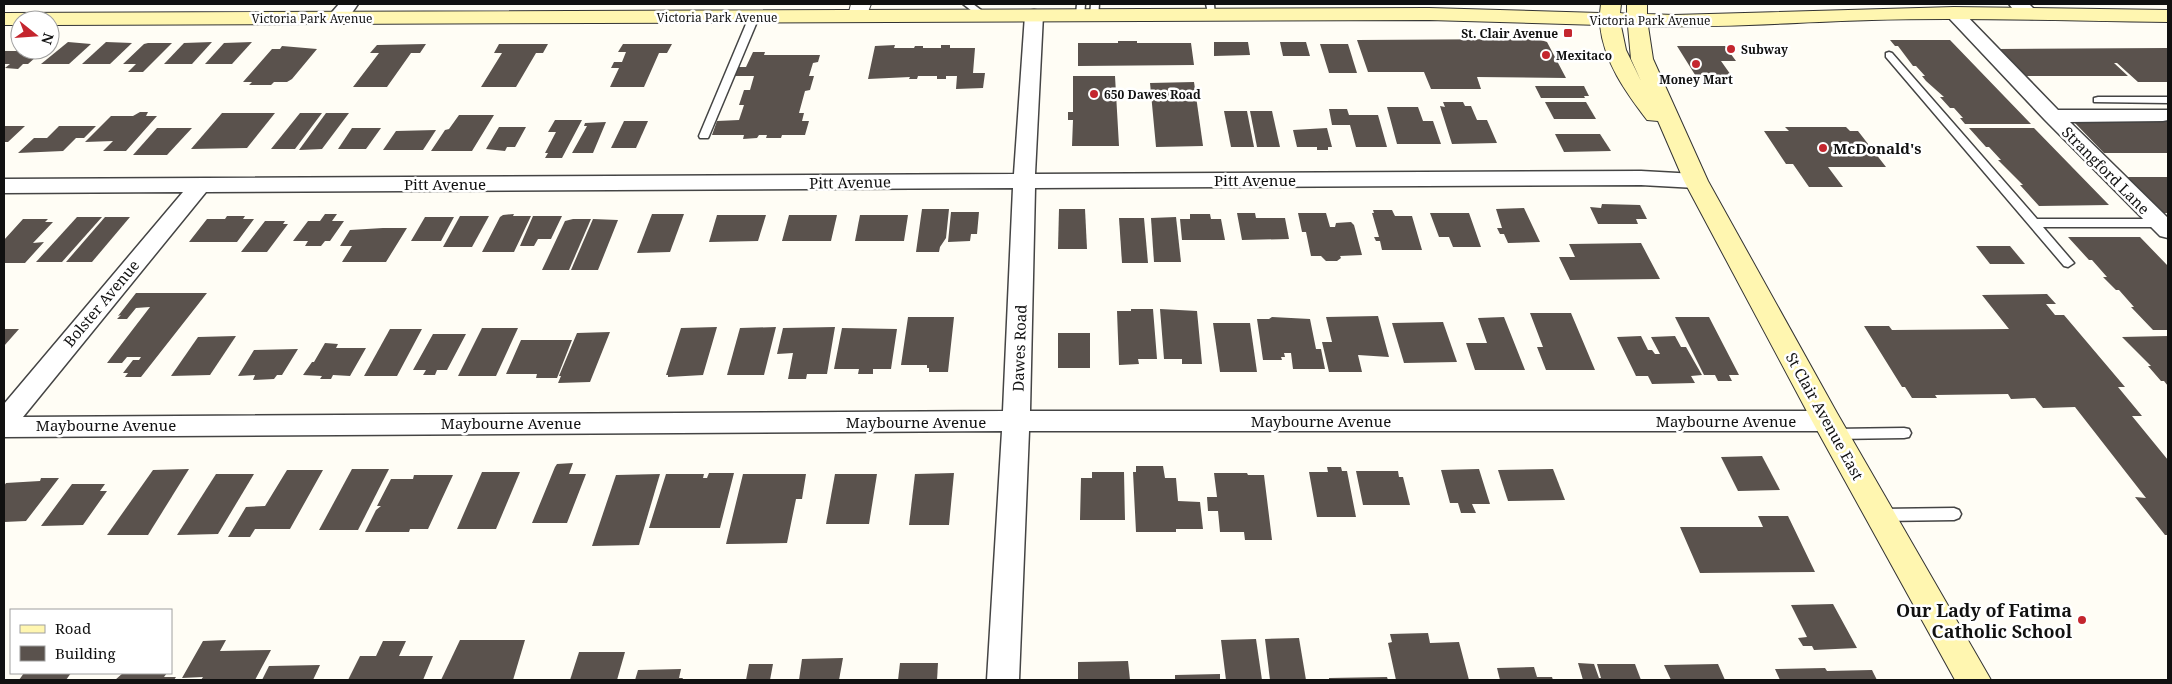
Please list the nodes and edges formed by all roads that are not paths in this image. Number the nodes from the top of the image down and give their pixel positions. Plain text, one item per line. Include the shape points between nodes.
1 (966, 4) edge
2 (1774, 4) edge
3 (1088, 9) edge
4 (1211, 9) edge
5 (1389, 9) edge
6 (2024, 9) edge
7 (859, 10) edge
8 (1610, 10) edge
9 (1637, 10) edge
10 (1796, 10) junction
11 (342, 11) edge
12 (1954, 13) junction
13 (1871, 14) junction
14 (1034, 15) junction
15 (984, 16) junction
16 (2168, 16) edge
17 (754, 17) junction
18 (4, 19) edge
19 (1889, 55) dead end
20 (2098, 100) dead end
21 (2166, 108) edge
22 (2052, 116) junction
23 (704, 136) dead end
24 (1682, 150) junction
25 (1696, 181) junction
26 (1024, 182) junction
27 (200, 185) junction
28 (4, 186) edge
29 (2033, 223) junction
30 (2166, 226) edge
31 (2068, 263) dead end
32 (1016, 421) junction
33 (4, 422) edge
34 (4, 427) edge
35 (1831, 427) junction
36 (1904, 433) dead end
37 (1954, 514) dead end
38 (1880, 515) junction
39 (1003, 680) edge
40 (1974, 680) edge

1 - 15 lane
2 - 10 main road
3 - 4 main road, Victoria Park Avenue
3 - 14 main road, Victoria Park Avenue
4 - 5 main road, Victoria Park Avenue
5 - 8 main road, Victoria Park Avenue via 1429,14
6 - 12 main road, Victoria Park Avenue
6 - 16 main road, Victoria Park Avenue
7 - 15 main road, Victoria Park Avenue
7 - 17 main road, Victoria Park Avenue
8 - 9 main road, Victoria Park Avenue
8 - 24 main road, St Clair Avenue East via 1610,34 1619,62
9 - 10 main road, Victoria Park Avenue
9 - 13 main road, Victoria Park Avenue via 1790,19
9 - 24 main road, St Clair Avenue East via 1642,60
10 - 13 main road, Victoria Park Avenue
11 - 17 main road, Victoria Park Avenue
11 - 18 main road, Victoria Park Avenue
12 - 13 main road, Victoria Park Avenue
12 - 22 street, Strangford Lane
14 - 15 main road, Victoria Park Avenue
14 - 26 street, Dawes Road
17 - 23 lane
19 - 29 lane
20 - 21 lane
21 - 22 street, Strangford Lane
22 - 30 street, Strangford Lane
24 - 25 main road, St Clair Avenue East
25 - 26 street, Pitt Avenue via 1641,178
25 - 35 main road, St Clair Avenue East
26 - 27 street, Pitt Avenue
26 - 32 street, Dawes Road
27 - 28 street, Pitt Avenue
27 - 33 street, Bolster Avenue
29 - 30 lane
29 - 31 lane
32 - 34 street, Maybourne Avenue
32 - 35 street, Maybourne Avenue
32 - 39 street, Dawes Road
35 - 36 lane
35 - 38 main road, St Clair Avenue East
37 - 38 lane
38 - 40 main road, St Clair Avenue East

